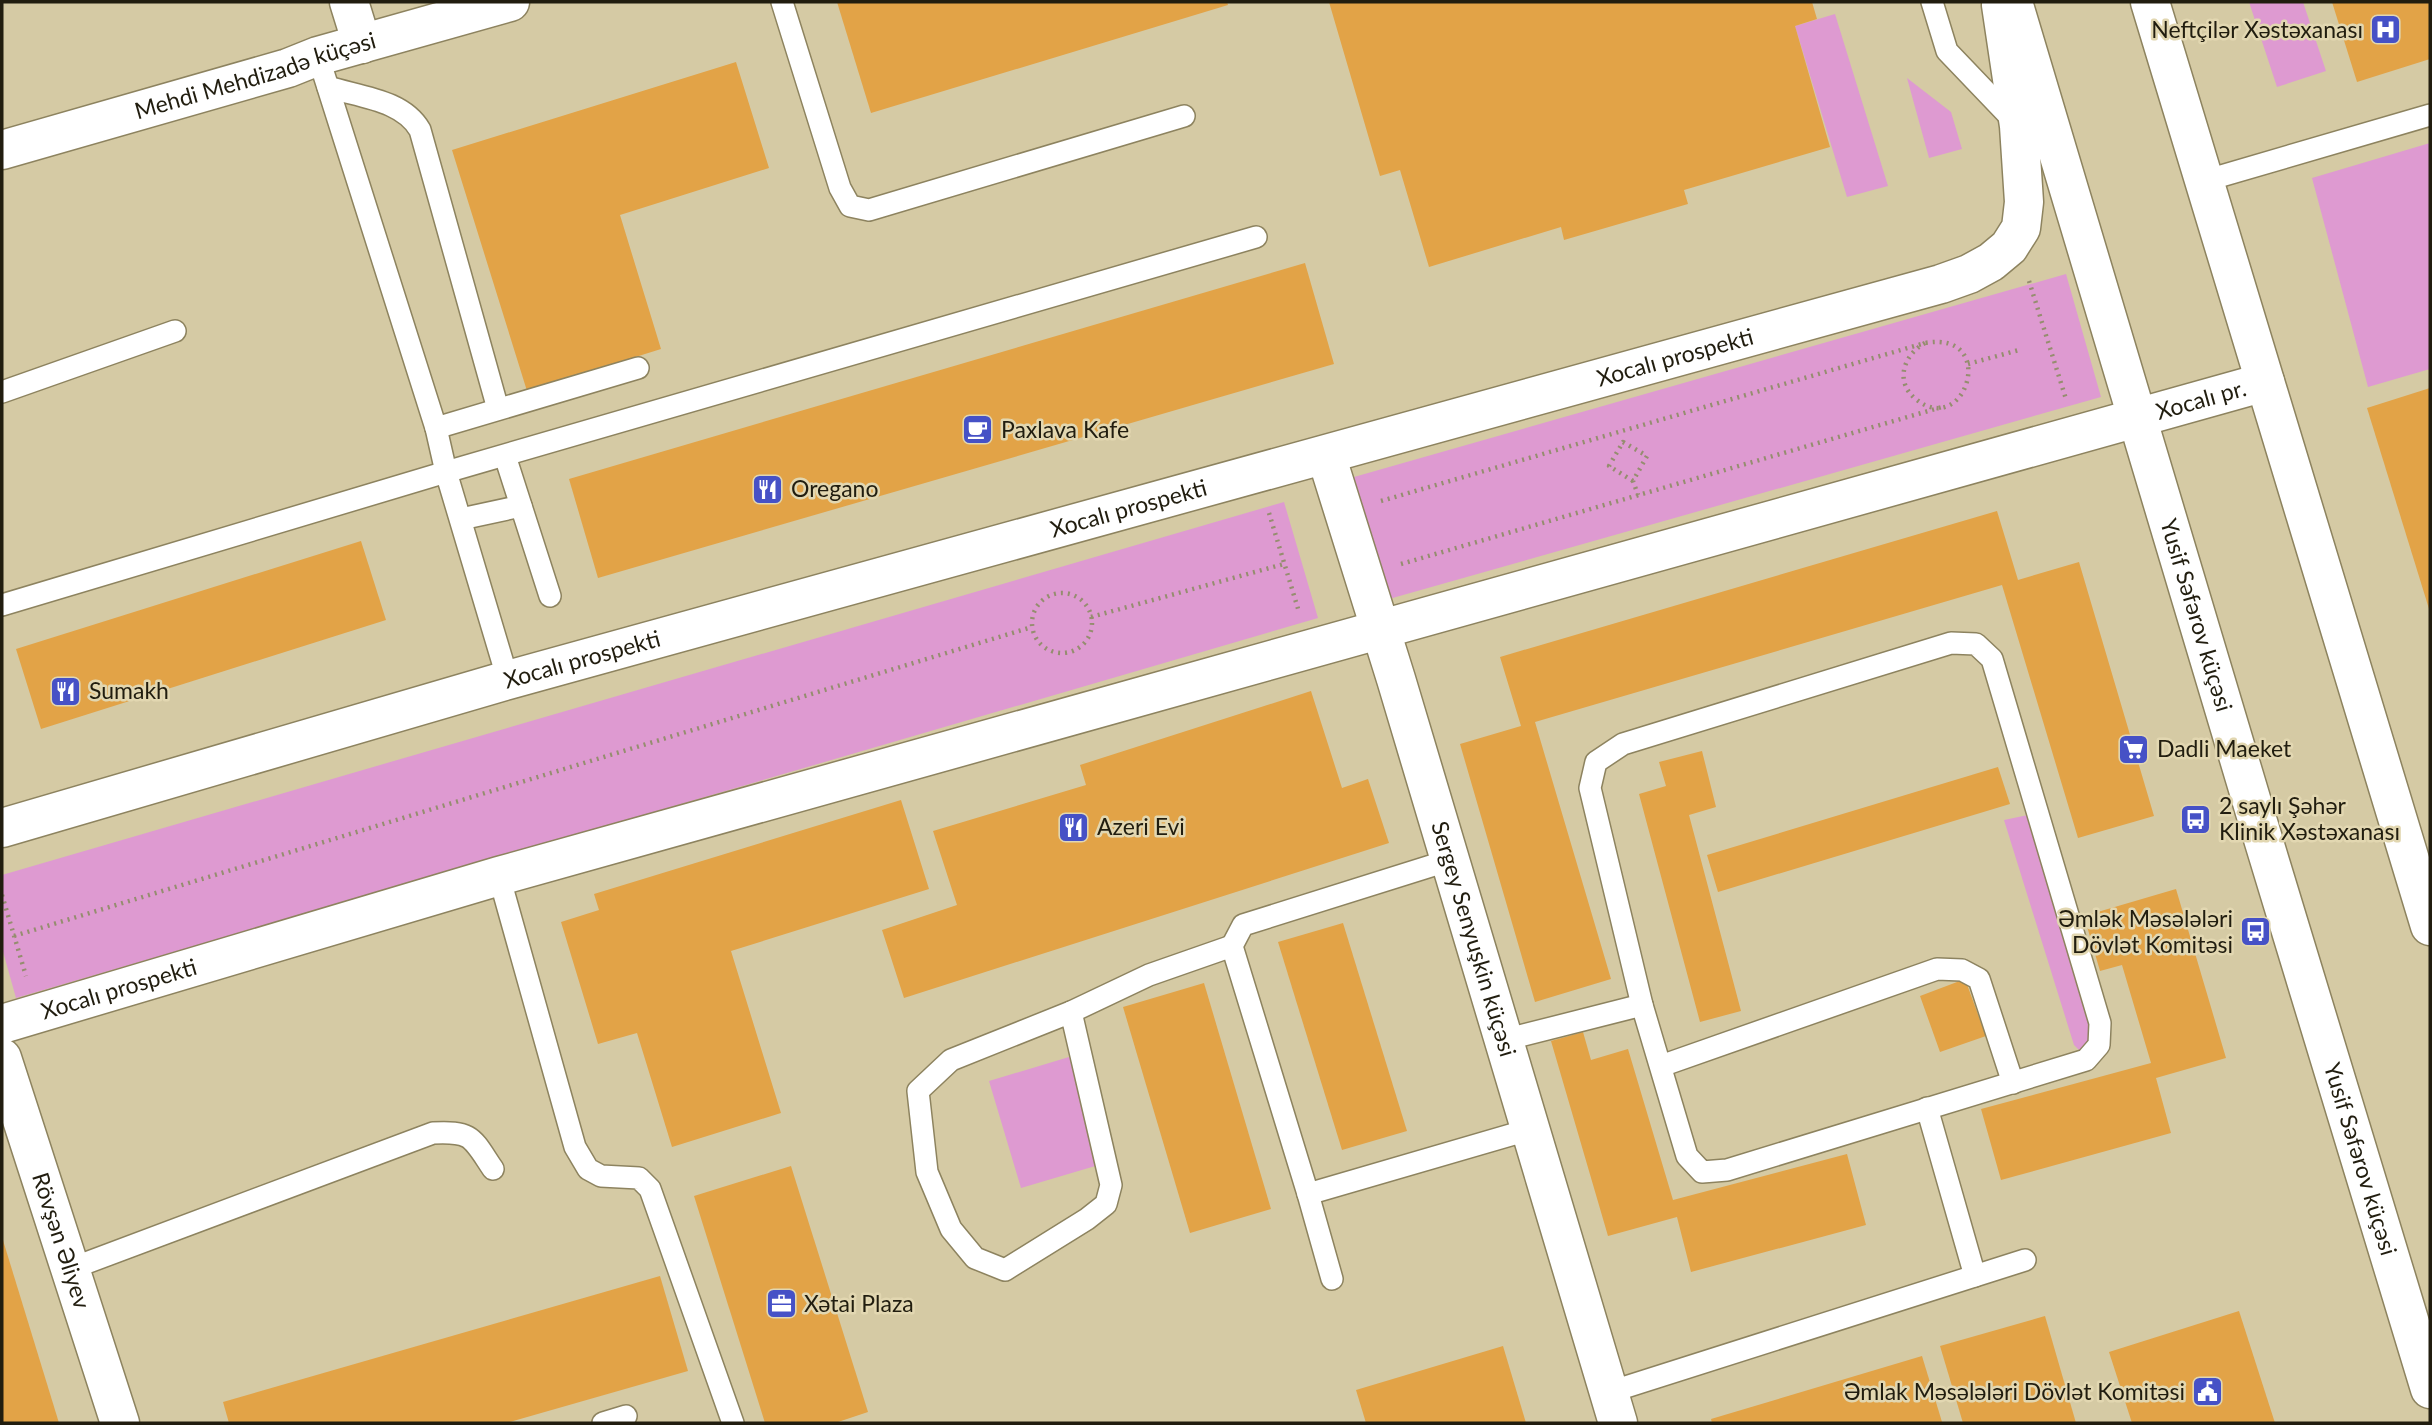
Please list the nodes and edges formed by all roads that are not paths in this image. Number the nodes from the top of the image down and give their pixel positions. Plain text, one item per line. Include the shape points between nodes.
1 (349, 2) edge
2 (510, 2) edge
3 (782, 2) edge
4 (1932, 2) edge
5 (2001, 2) edge
6 (2013, 2) edge
7 (2150, 2) edge
8 (362, 44) junction
9 (323, 71) junction
10 (2430, 114) edge
11 (1184, 116) dead end
12 (2020, 126) junction
13 (2, 150) edge
14 (2204, 181) junction
15 (1256, 237) dead end
16 (175, 331) dead end
17 (638, 368) dead end
18 (2265, 382) junction
19 (2, 392) edge
20 (498, 409) junction
21 (2137, 419) junction
22 (436, 428) junction
23 (1326, 455) junction
24 (505, 456) junction
25 (446, 472) junction
26 (521, 506) junction
27 (461, 519) junction
28 (550, 596) dead end
29 (2, 605) edge
30 (1381, 630) junction
31 (508, 680) junction
32 (2, 828) edge
33 (1450, 860) junction
34 (499, 876) junction
35 (2430, 926) edge
36 (1232, 946) junction
37 (1642, 1005) junction
38 (1071, 1012) junction
39 (2, 1024) edge
40 (1504, 1041) junction
41 (2, 1058) edge
42 (1661, 1066) junction
43 (2013, 1083) junction
44 (1927, 1108) junction
45 (1531, 1129) junction
46 (493, 1169) dead end
47 (1308, 1194) junction
48 (2025, 1261) dead end
49 (70, 1269) junction
50 (1975, 1276) junction
51 (1332, 1279) dead end
52 (2430, 1389) edge
53 (1614, 1408) edge
54 (626, 1416) dead end
55 (120, 1423) edge
56 (603, 1423) edge
57 (733, 1423) edge

1 - 8 main road
2 - 8 main road, Mehdi Mehdizadə küçəsi
3 - 11 lane via 839,188 850,206 869,210
4 - 12 lane via 1947,51
5 - 12 main road, Xocalı prospekti
6 - 21 main road, Yusif Səfərov küçəsi
7 - 14 main road
8 - 9 main road, Mehdi Mehdizadə küçəsi
9 - 13 main road, Mehdi Mehdizadə küçəsi via 288,68
9 - 20 lane via 401,108 420,130
9 - 22 lane
10 - 14 lane
12 - 23 main road, Xocalı prospekti via 2021,228 2010,247 1969,274
14 - 18 main road
15 - 24 lane
16 - 19 lane
17 - 20 lane
18 - 21 main road, Xocalı pr.
18 - 35 main road
20 - 22 lane
21 - 30 main road, Xocalı prospekti
21 - 52 main road, Yusif Səfərov küçəsi
22 - 25 lane
23 - 30 main road, Sergey Senyuşkin küçəsi
23 - 31 main road, Xocalı prospekti
24 - 25 lane
24 - 26 lane
25 - 27 lane
25 - 29 lane
26 - 27 lane
26 - 28 lane
27 - 31 lane
30 - 33 main road, Sergey Senyuşkin küçəsi
30 - 34 main road, Xocalı prospekti
31 - 32 main road, Xocalı prospekti
33 - 36 lane via 1243,925
33 - 40 main road, Sergey Senyuşkin küçəsi
34 - 39 main road, Xocalı prospekti
34 - 57 lane via 575,1147 588,1169 601,1176 639,1178 650,1189
36 - 38 lane via 1149,975
36 - 47 lane
37 - 40 lane
37 - 42 lane
37 - 43 lane via 1590,788 1596,762 1623,744 1951,643 1976,644 1992,659 2100,1023 2099,1045 2086,1060
38 - 38 lane via 951,1060 918,1091 928,1172 951,1229 975,1258 1005,1270 1106,1204 1111,1185
40 - 45 main road, Sergey Senyuşkin küçəsi
41 - 49 main road, Rövşən Əliyev
42 - 43 lane via 1937,969 1962,970 1979,979
42 - 44 lane via 1687,1156 1702,1172 1727,1170
43 - 44 lane
44 - 50 lane
45 - 47 lane
45 - 53 main road, Sergey Senyuşkin küçəsi
46 - 49 lane via 474,1140 457,1132 433,1133
47 - 51 lane
48 - 50 lane
49 - 55 main road, Rövşən Əliyev
50 - 53 lane
54 - 56 lane

